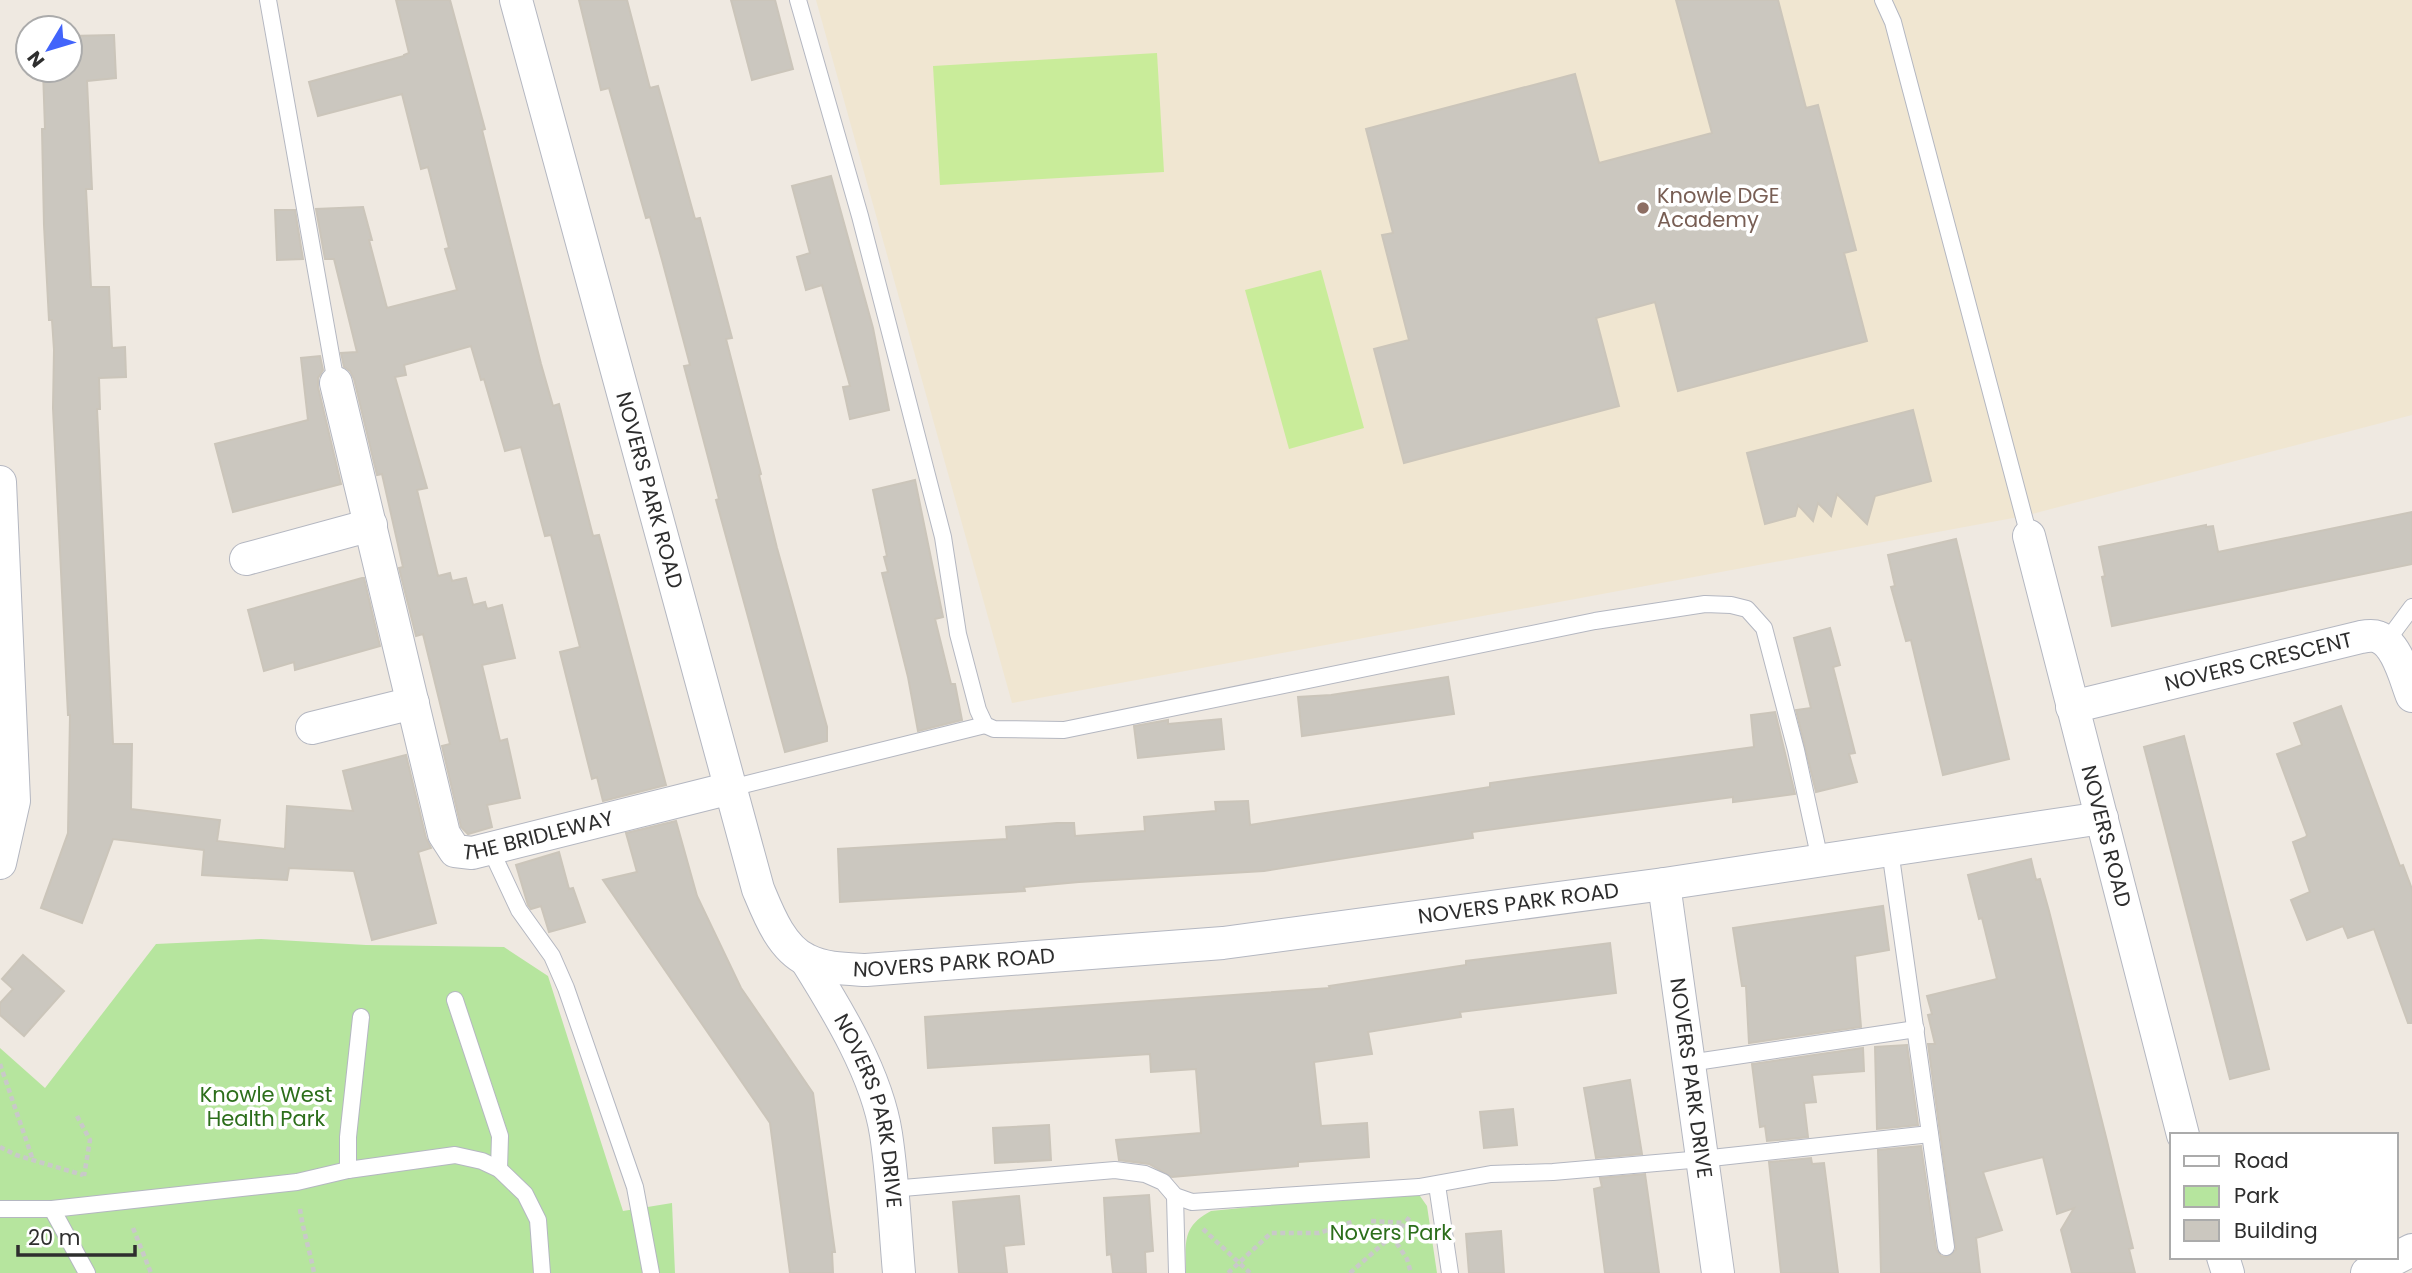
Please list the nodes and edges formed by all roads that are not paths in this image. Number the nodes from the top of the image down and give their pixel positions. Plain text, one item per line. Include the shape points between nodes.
1 (268, 0) edge
2 (516, 0) edge
3 (798, 0) edge
4 (1883, 0) edge
5 (336, 383) joint
6 (0, 482) edge
7 (370, 525) junction
8 (2029, 536) joint
9 (246, 559) dead end
10 (2412, 607) edge
11 (2386, 642) junction
12 (2412, 696) edge
13 (413, 703) junction
14 (2072, 707) junction
15 (985, 725) junction
16 (312, 729) dead end
17 (731, 788) junction
18 (2102, 818) junction
19 (490, 848) junction
20 (1890, 850) junction
21 (1820, 860) junction
22 (0, 863) edge
23 (1664, 884) junction
24 (806, 960) junction
25 (455, 1000) dead end
26 (361, 1017) dead end
27 (1916, 1029) junction
28 (1689, 1063) junction
29 (2182, 1133) edge
30 (1930, 1134) junction
31 (1702, 1159) junction
32 (499, 1169) junction
33 (348, 1170) junction
34 (1437, 1185) junction
35 (891, 1189) junction
36 (1175, 1199) junction
37 (0, 1209) edge
38 (52, 1209) junction
39 (1946, 1247) dead end
40 (2394, 1259) edge
41 (87, 1273) edge
42 (542, 1273) edge
43 (651, 1273) edge
44 (899, 1273) edge
45 (1177, 1273) edge
46 (1450, 1273) edge
47 (1718, 1273) edge
48 (2367, 1273) edge

1 - 5 lane
2 - 17 street, NOVERS PARK ROAD
3 - 15 lane via 937,510 958,634
4 - 8 lane via 1893,22
5 - 7 street, THE BRIDLEWAY
6 - 22 street via 14,801
7 - 9 street
7 - 13 street, THE BRIDLEWAY
8 - 14 street, NOVERS ROAD
10 - 11 lane
11 - 12 street
11 - 14 street, NOVERS CRESCENT via 2376,636 2361,637
13 - 16 street
13 - 19 street, THE BRIDLEWAY via 446,839 462,853
14 - 18 street, NOVERS ROAD
15 - 17 lane
15 - 21 lane via 1064,730 1595,621 1705,604 1731,605 1748,609 1764,628
17 - 19 street, THE BRIDLEWAY
17 - 24 street, NOVERS PARK ROAD via 758,889 773,925
18 - 20 street, NOVERS PARK ROAD
18 - 29 street, NOVERS ROAD
19 - 43 lane via 566,988 635,1187
20 - 21 street, NOVERS PARK ROAD
20 - 27 lane
21 - 23 street, NOVERS PARK ROAD
23 - 24 street, NOVERS PARK ROAD via 1223,943 866,970
23 - 28 street, NOVERS PARK DRIVE
24 - 35 street, NOVERS PARK DRIVE via 871,1078 886,1133
25 - 32 lane via 500,1136
26 - 33 lane
27 - 28 lane
27 - 30 lane
28 - 31 street, NOVERS PARK DRIVE
30 - 31 lane
30 - 39 lane
31 - 34 lane via 1490,1174
31 - 47 street, NOVERS PARK DRIVE
32 - 33 lane via 455,1155
32 - 42 lane via 525,1194 538,1220
33 - 38 lane via 297,1181
34 - 36 lane via 1192,1202
34 - 46 lane
35 - 36 lane via 1115,1170 1163,1182
35 - 44 street, NOVERS PARK DRIVE
36 - 45 lane
37 - 38 lane
38 - 41 lane
40 - 48 street

